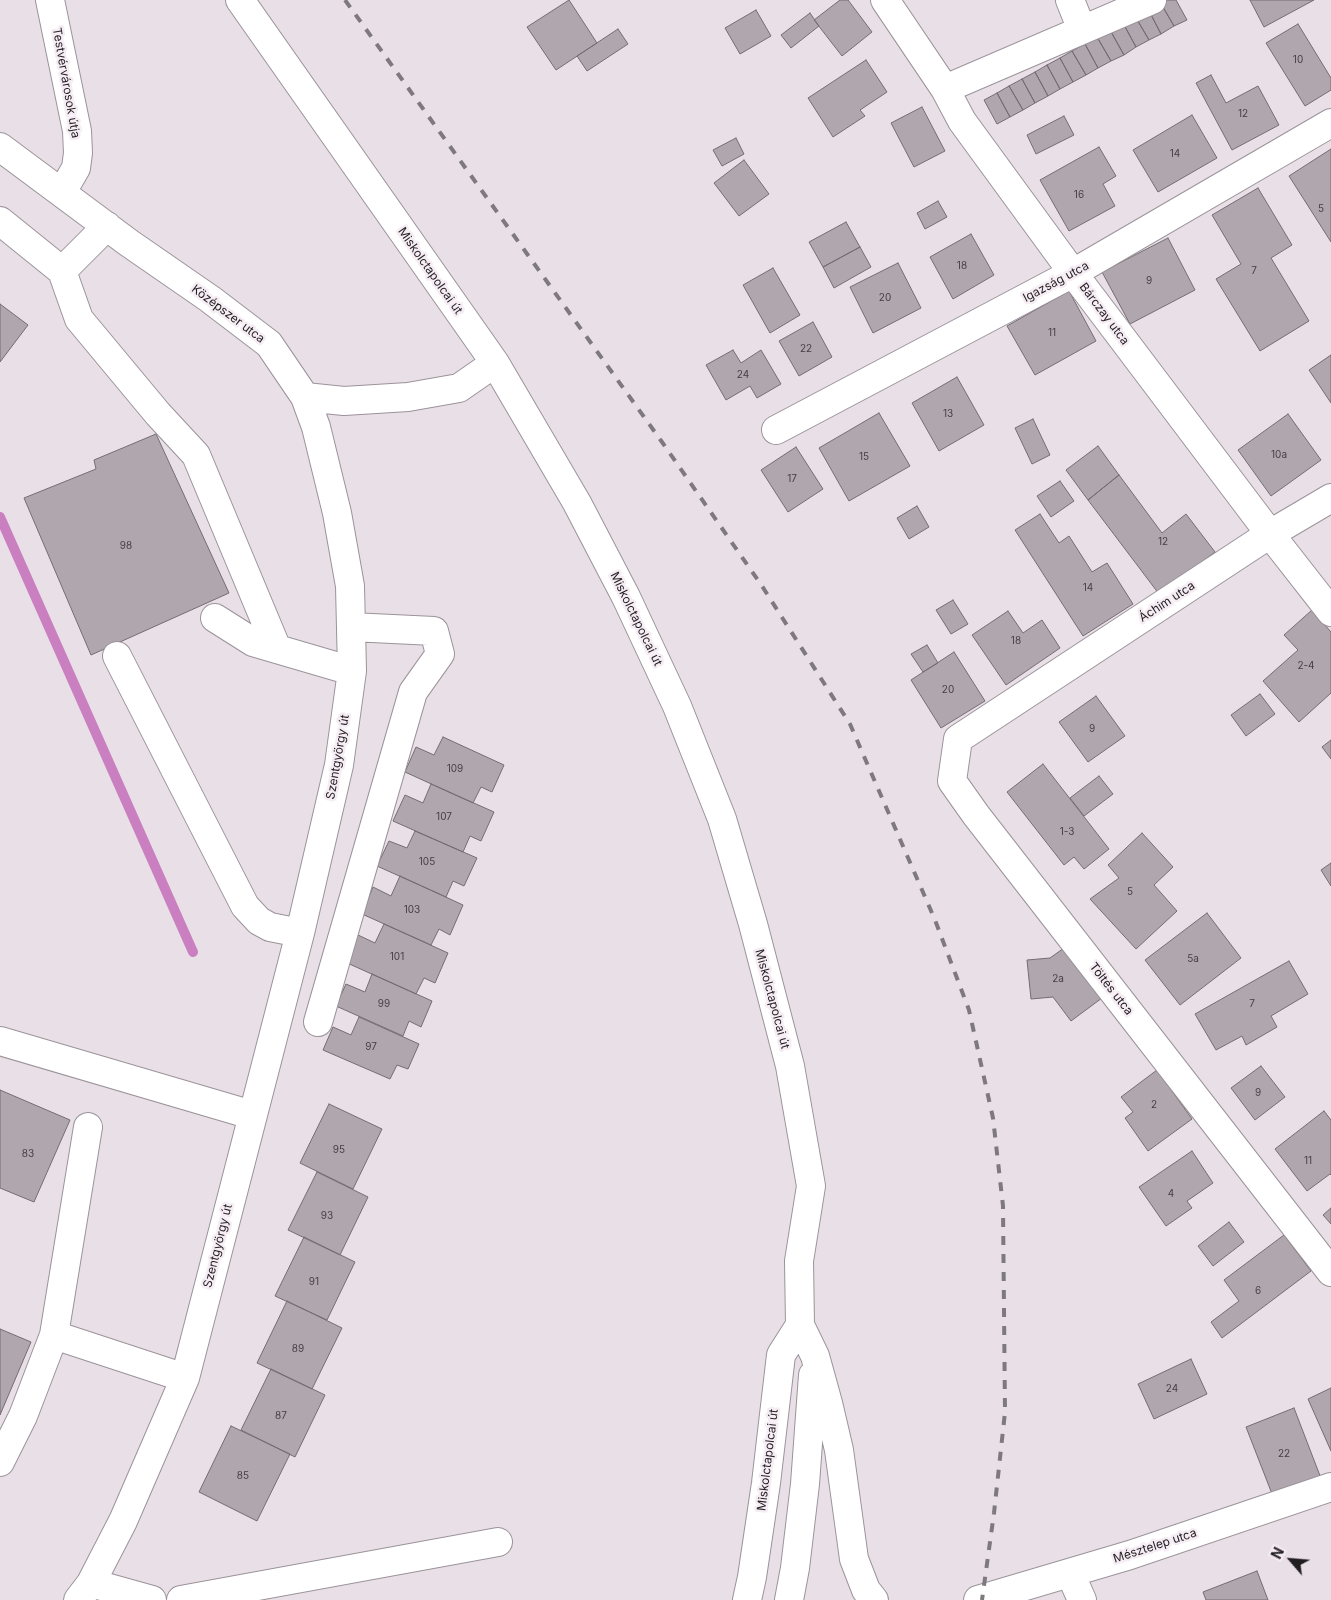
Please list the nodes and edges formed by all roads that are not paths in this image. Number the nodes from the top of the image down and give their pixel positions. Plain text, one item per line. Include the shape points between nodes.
1 (50, 0) edge
2 (240, 0) edge
3 (885, 0) edge
4 (1070, 0) edge
5 (1152, 0) edge
6 (1082, 30) junction
7 (945, 89) junction
8 (1331, 123) edge
9 (0, 147) edge
10 (62, 192) junction
11 (0, 221) edge
12 (107, 226) junction
13 (62, 270) junction
14 (1073, 273) junction
15 (495, 363) junction
16 (305, 396) junction
17 (776, 430) dead end
18 (1331, 498) edge
19 (1270, 534) junction
20 (1331, 612) edge
21 (215, 618) dead end
22 (351, 627) junction
23 (277, 649) junction
24 (117, 656) dead end
25 (352, 671) junction
26 (1004, 710) joint
27 (300, 933) junction
28 (318, 1022) dead end
29 (0, 1041) edge
30 (252, 1115) junction
31 (88, 1127) dead end
32 (1331, 1272) edge
33 (800, 1325) junction
34 (54, 1335) junction
35 (815, 1356) junction
36 (185, 1378) junction
37 (0, 1462) edge
38 (1331, 1488) edge
39 (498, 1542) dead end
40 (1070, 1573) junction
41 (84, 1591) edge
42 (152, 1600) edge
43 (181, 1600) edge
44 (747, 1600) edge
45 (790, 1600) edge
46 (874, 1600) edge
47 (978, 1600) edge
48 (1082, 1600) edge

1 - 10 street, Testvérvárosok útja via 78,153 76,168
2 - 15 street, Miskolctapolcai út
3 - 7 street, Bárczay utca
4 - 6 street
5 - 6 street
6 - 7 street
7 - 14 street, Bárczay utca via 962,121
8 - 14 street, Igazság utca
9 - 10 street, Középszer utca
10 - 12 street, Középszer utca
11 - 13 street
12 - 13 street
12 - 16 street, Középszer utca via 268,344
13 - 23 street via 80,319 196,455
14 - 17 street, Igazság utca
14 - 19 street, Bárczay utca
15 - 16 street via 459,388 408,397 344,401
15 - 33 street, Miskolctapolcai út via 577,503 626,597 677,706 722,819 790,1066 811,1186 799,1261
16 - 22 street, Szentgyörgy út via 337,513 350,586
18 - 19 street, Áchim utca
19 - 20 street, Bárczay utca
19 - 26 street, Áchim utca
21 - 23 street via 253,642
22 - 25 street, Szentgyörgy út
22 - 28 street via 434,631 440,654 413,692
23 - 25 street
24 - 27 street via 245,906 258,921 270,927
25 - 27 street, Szentgyörgy út via 339,765
26 - 32 street, Töltés utca via 958,739 952,781
27 - 30 street, Szentgyörgy út
29 - 30 street
30 - 36 street, Szentgyörgy út
31 - 34 street
33 - 35 street, Miskolctapolcai út
33 - 44 street, Miskolctapolcai út via 781,1355 766,1483
34 - 36 street
34 - 37 street via 23,1416
35 - 45 street via 805,1484
35 - 46 street via 839,1450 854,1559 866,1590
36 - 41 street, Szentgyörgy út via 123,1521
38 - 40 street, Mésztelep utca
39 - 43 street
40 - 47 street, Mésztelep utca
40 - 48 street
41 - 42 street

